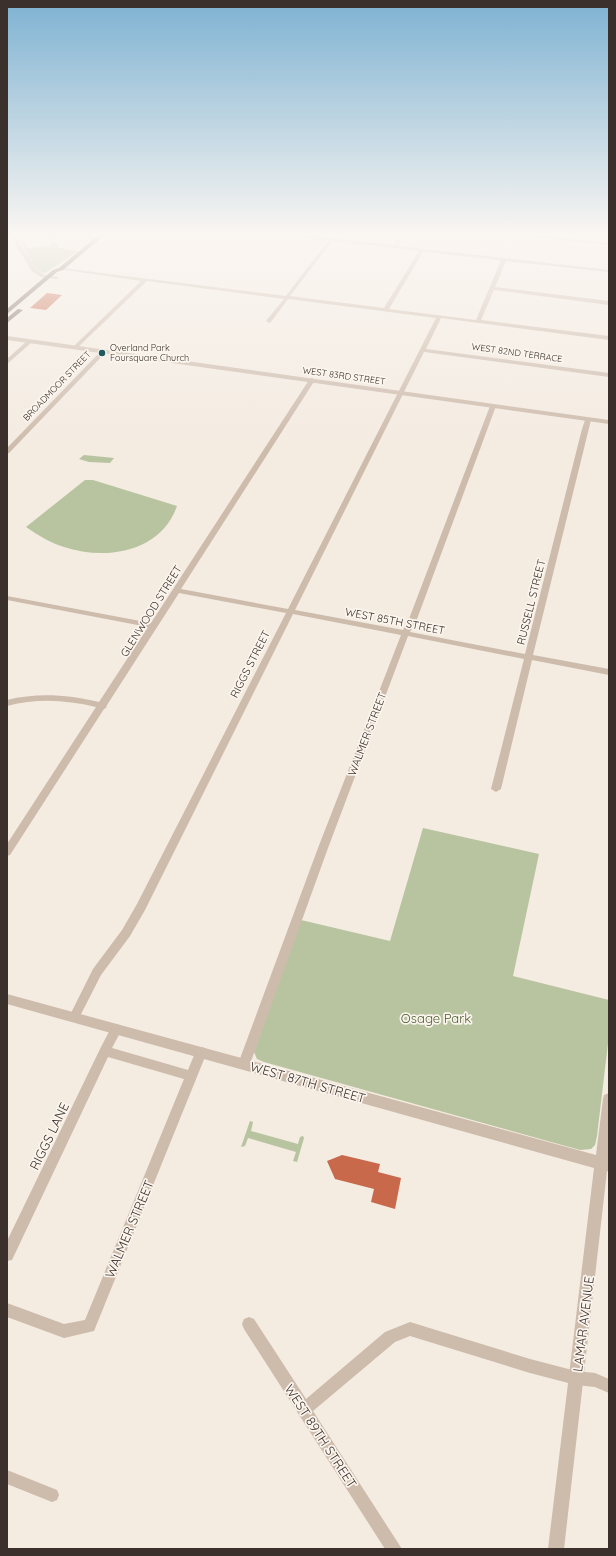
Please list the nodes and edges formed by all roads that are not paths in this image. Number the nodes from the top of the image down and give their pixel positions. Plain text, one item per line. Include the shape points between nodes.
1 (16, 305) edge
2 (26, 305) edge
3 (120, 305) edge
4 (282, 305) edge
5 (342, 305) edge
6 (389, 305) edge
7 (485, 305) edge
8 (386, 310) junction
9 (7, 312) edge
10 (439, 317) junction
11 (7, 321) edge
12 (269, 321) dead end
13 (478, 322) junction
14 (7, 337) edge
15 (609, 338) edge
16 (29, 342) junction
17 (76, 347) junction
18 (422, 350) junction
19 (104, 351) junction
20 (7, 362) edge
21 (609, 374) edge
22 (312, 380) junction
23 (401, 393) junction
24 (493, 406) junction
25 (588, 420) junction
26 (609, 422) edge
27 (7, 452) edge
28 (177, 590) junction
29 (7, 598) edge
30 (289, 612) junction
31 (153, 626) junction
32 (405, 634) junction
33 (529, 657) junction
34 (609, 672) edge
35 (7, 703) edge
36 (103, 706) junction
37 (496, 789) dead end
38 (7, 852) edge
39 (7, 999) edge
40 (74, 1017) junction
41 (116, 1029) junction
42 (105, 1052) junction
43 (201, 1052) junction
44 (244, 1064) junction
45 (192, 1076) junction
46 (609, 1099) edge
47 (605, 1164) edge
48 (7, 1255) edge
49 (7, 1310) edge
50 (249, 1324) dead end
51 (576, 1378) junction
52 (609, 1386) edge
53 (304, 1410) junction
54 (7, 1477) edge
55 (52, 1495) dead end
56 (394, 1549) edge
57 (556, 1549) edge

1 - 9 main road
2 - 11 main road
3 - 17 street
4 - 12 street
5 - 8 street
6 - 8 street
7 - 13 street
8 - 10 street
10 - 13 street
10 - 18 street, RIGGS STREET
13 - 15 street
14 - 16 street, WEST 83RD STREET
14 - 17 street, WEST 83RD STREET
16 - 17 street, WEST 83RD STREET
16 - 20 street
17 - 19 street, WEST 83RD STREET
18 - 21 street, WEST 82ND TERRACE
18 - 23 street, RIGGS STREET
19 - 22 street, WEST 83RD STREET
19 - 27 street, BROADMOOR STREET
22 - 23 street, WEST 83RD STREET
22 - 28 street, GLENWOOD STREET
23 - 24 street, WEST 83RD STREET
23 - 30 street, RIGGS STREET
24 - 25 street, WEST 83RD STREET
24 - 32 street, WALMER STREET via 413,619
25 - 26 street, WEST 83RD STREET
25 - 33 street, RUSSELL STREET
28 - 30 street, WEST 85TH STREET
28 - 31 street, GLENWOOD STREET
29 - 31 street
30 - 32 street, WEST 85TH STREET
30 - 40 street, RIGGS STREET via 141,907 126,933 97,972
31 - 36 street, GLENWOOD STREET
32 - 33 street, WEST 85TH STREET
32 - 44 street, WALMER STREET
33 - 34 street, WEST 85TH STREET
33 - 37 street, RUSSELL STREET
35 - 36 street via 32,697 52,696
36 - 38 street, GLENWOOD STREET
39 - 40 street, WEST 87TH STREET
40 - 41 street, WEST 87TH STREET
41 - 42 street, RIGGS LANE
41 - 43 street, WEST 87TH STREET
42 - 45 street
42 - 48 street, RIGGS LANE
43 - 44 street, WEST 87TH STREET
43 - 45 street, WALMER STREET
44 - 47 street, WEST 87TH STREET
45 - 49 street, WALMER STREET via 89,1326 64,1331
46 - 47 street, LAMAR AVENUE
47 - 51 street, LAMAR AVENUE
50 - 53 street, WEST 89TH STREET
51 - 52 street via 594,1380
51 - 53 street via 410,1329 390,1337
51 - 57 street, LAMAR AVENUE
53 - 56 street, WEST 89TH STREET
54 - 55 street

